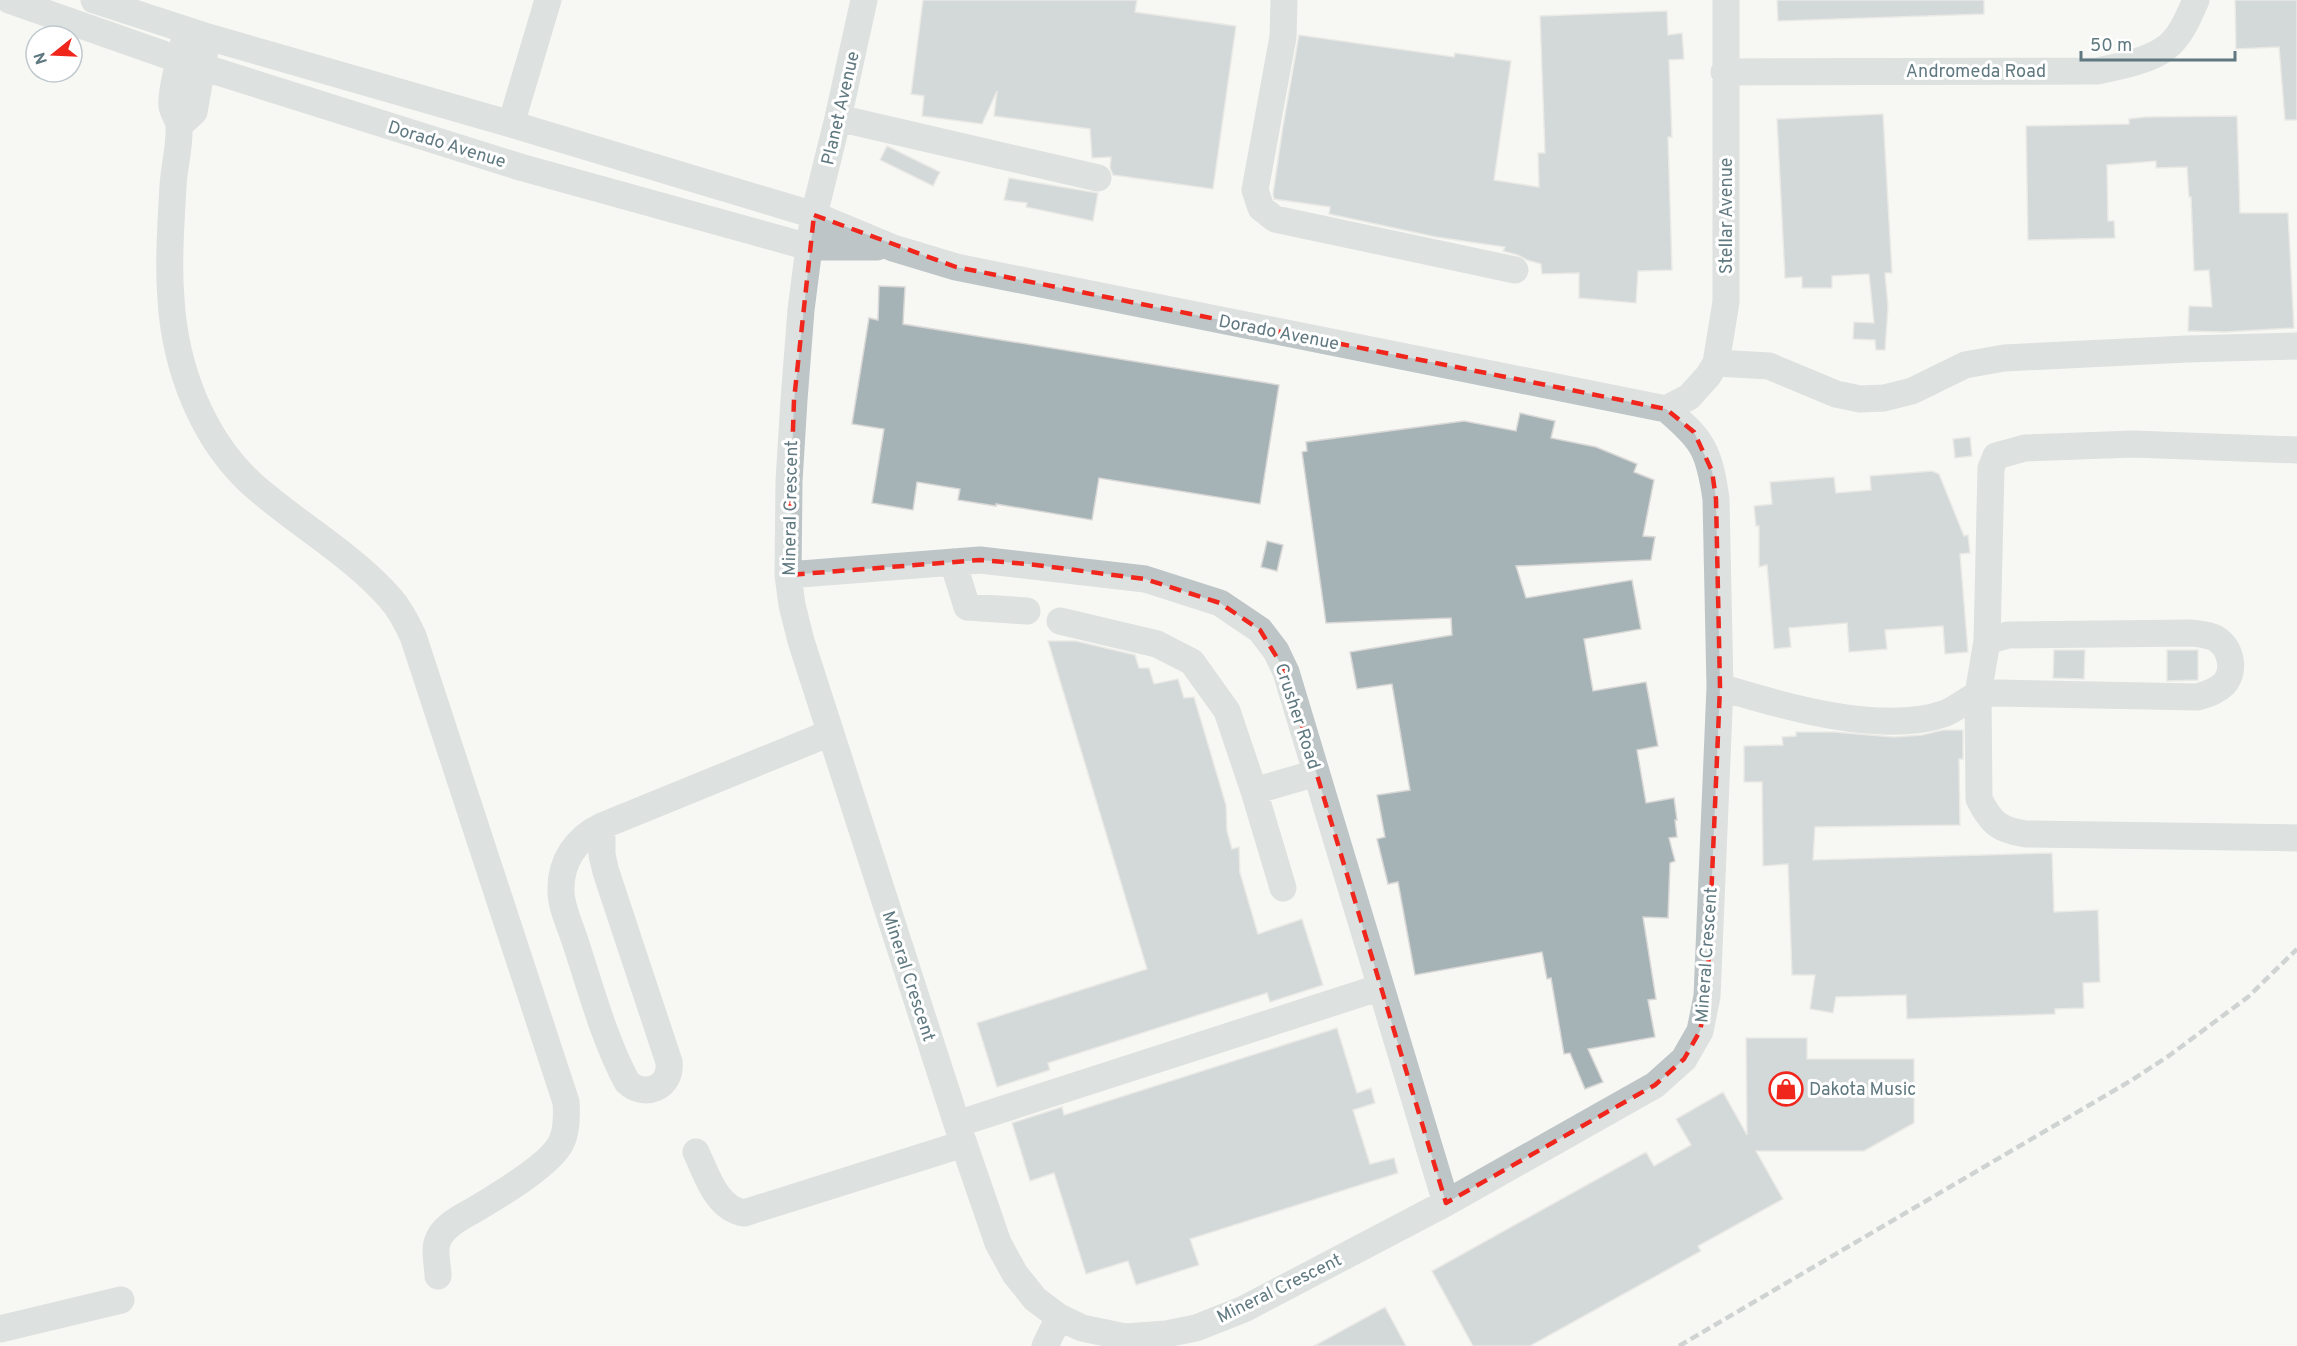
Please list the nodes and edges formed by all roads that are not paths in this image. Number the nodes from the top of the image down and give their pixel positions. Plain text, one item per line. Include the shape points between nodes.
1 (9, 0) edge
2 (94, 0) edge
3 (548, 0) edge
4 (864, 0) edge
5 (1284, 0) edge
6 (1726, 0) edge
7 (2196, 0) edge
8 (41, 5) edge
9 (197, 33) junction
10 (191, 64) junction
11 (1725, 72) junction
12 (838, 118) junction
13 (511, 124) junction
14 (1098, 178) dead end
15 (814, 216) junction
16 (809, 247) junction
17 (893, 248) junction
18 (1515, 270) dead end
19 (2297, 346) edge
20 (1716, 363) junction
21 (1666, 409) junction
22 (2297, 450) edge
23 (952, 562) junction
24 (788, 575) junction
25 (1027, 611) dead end
26 (1060, 621) dead end
27 (1988, 641) junction
28 (1720, 687) junction
29 (1978, 694) junction
30 (830, 732) junction
31 (1316, 773) junction
32 (1254, 791) junction
33 (602, 826) junction
34 (2297, 838) edge
35 (1283, 888) dead end
36 (1381, 987) junction
37 (960, 1134) junction
38 (696, 1152) dead end
39 (1446, 1203) junction
40 (438, 1276) dead end
41 (121, 1300) dead end
42 (1059, 1317) junction
43 (0, 1329) edge
44 (1045, 1346) edge

1 - 8 street, Dorado Avenue
2 - 9 street, Dorado Avenue
3 - 13 street
4 - 12 street, Planet Avenue
5 - 18 street via 1283,37 1255,190 1261,208 1275,219
6 - 11 street, Stellar Avenue
7 - 11 street, Andromeda Road via 2186,23 2167,47 2132,63 2097,71
8 - 10 street, Dorado Avenue
9 - 10 street
9 - 13 street, Dorado Avenue
10 - 16 street, Dorado Avenue via 520,167
10 - 40 street via 194,112 179,126 173,176 171,300 187,382 223,453 245,477 350,561 390,598 404,617 414,636 566,1102 561,1144 547,1160 443,1232 436,1244
11 - 20 street, Stellar Avenue via 1726,302
12 - 14 street
12 - 15 street, Planet Avenue
13 - 15 street, Dorado Avenue
15 - 16 street, Mineral Crescent
15 - 17 street, Dorado Avenue
16 - 17 street, Dorado Avenue
16 - 24 street, Mineral Crescent via 793,411
17 - 21 street, Dorado Avenue via 956,267
19 - 20 street via 2004,358 1965,365 1912,391 1860,399 1836,394 1769,366
20 - 21 street, Stellar Avenue via 1689,397
21 - 28 street, Mineral Crescent via 1694,432 1712,471
22 - 27 street via 2133,444 2025,447 1996,456 1990,481
23 - 24 street, Crusher Road
23 - 25 street via 968,607
23 - 31 street, Crusher Road via 980,560 1145,579 1220,603 1260,630 1276,651
24 - 30 street, Mineral Crescent via 801,640
26 - 32 street via 1157,644 1192,662 1227,711
27 - 29 street
27 - 29 street via 2008,635 2192,633 2215,638 2225,648 2230,657 2230,672 2218,690 2198,697
28 - 29 street via 1782,706 1850,719 1908,721 1946,712
28 - 39 street, Mineral Crescent via 1707,996 1700,1031 1684,1059 1655,1085
29 - 34 street via 1979,799 1995,824 2009,831 2038,835
30 - 33 street
30 - 37 street, Mineral Crescent
31 - 32 street
31 - 36 street, Crusher Road
32 - 35 street
33 - 33 street via 606,872 669,1062 669,1075 663,1082 643,1091 635,1090 621,1071 561,899 564,866 579,840
36 - 37 street
36 - 39 street, Crusher Road
37 - 38 street via 744,1213 726,1206
37 - 42 street, Mineral Crescent via 998,1244 1035,1299
39 - 42 street, Mineral Crescent via 1244,1309 1196,1328 1125,1336 1082,1328
41 - 43 street
42 - 44 street

